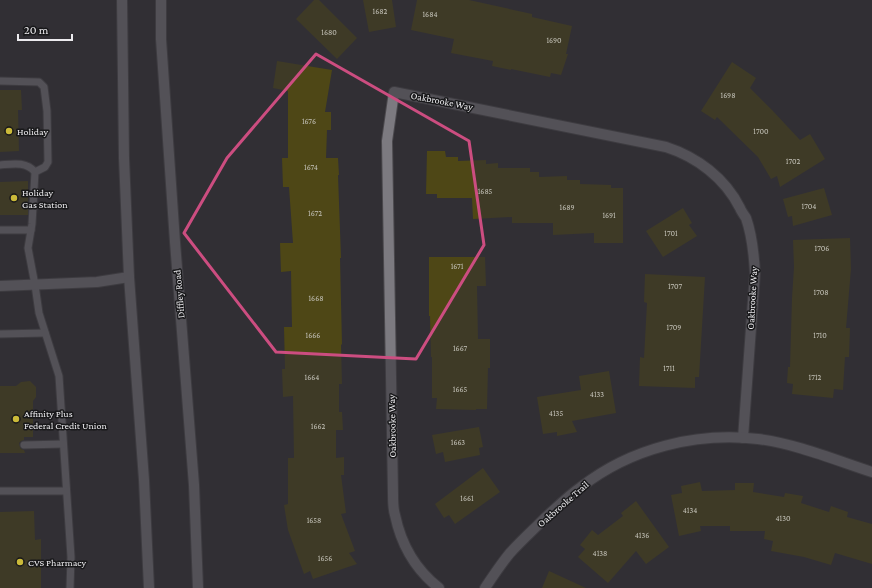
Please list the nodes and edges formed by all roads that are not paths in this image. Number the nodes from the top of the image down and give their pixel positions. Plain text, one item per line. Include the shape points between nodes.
1 (122, 0) edge
2 (161, 0) edge
3 (0, 81) edge
4 (0, 165) edge
5 (35, 172) junction
6 (0, 230) edge
7 (31, 230) junction
8 (129, 277) junction
9 (35, 285) junction
10 (0, 286) edge
11 (45, 333) junction
12 (0, 334) edge
13 (743, 438) junction
14 (63, 444) junction
15 (24, 445) dead end
16 (872, 472) edge
17 (0, 491) edge
18 (66, 491) junction
19 (70, 588) edge
20 (149, 588) edge
21 (198, 588) edge
22 (439, 588) edge
23 (485, 588) edge

1 - 8 street
2 - 21 street, Diffley Road via 161,39 194,486
3 - 5 lane via 39,82 44,88 48,162 45,167
4 - 5 lane via 20,164 32,168
5 - 7 lane
6 - 7 lane
7 - 9 lane via 28,248
8 - 9 street via 97,282
8 - 20 street
9 - 10 street
9 - 11 lane via 38,313
11 - 12 lane
11 - 14 lane via 59,376
13 - 16 street, Oakbrooke Trail via 789,445
13 - 22 street, Oakbrooke Way via 754,262 746,218 736,199 706,166 666,147 394,92 387,141 394,514 404,544 421,571
13 - 23 street, Oakbrooke Trail via 708,438 675,443 641,453 610,468 572,493 524,538 496,570
14 - 15 lane
14 - 18 lane
17 - 18 lane
18 - 19 lane via 71,558

